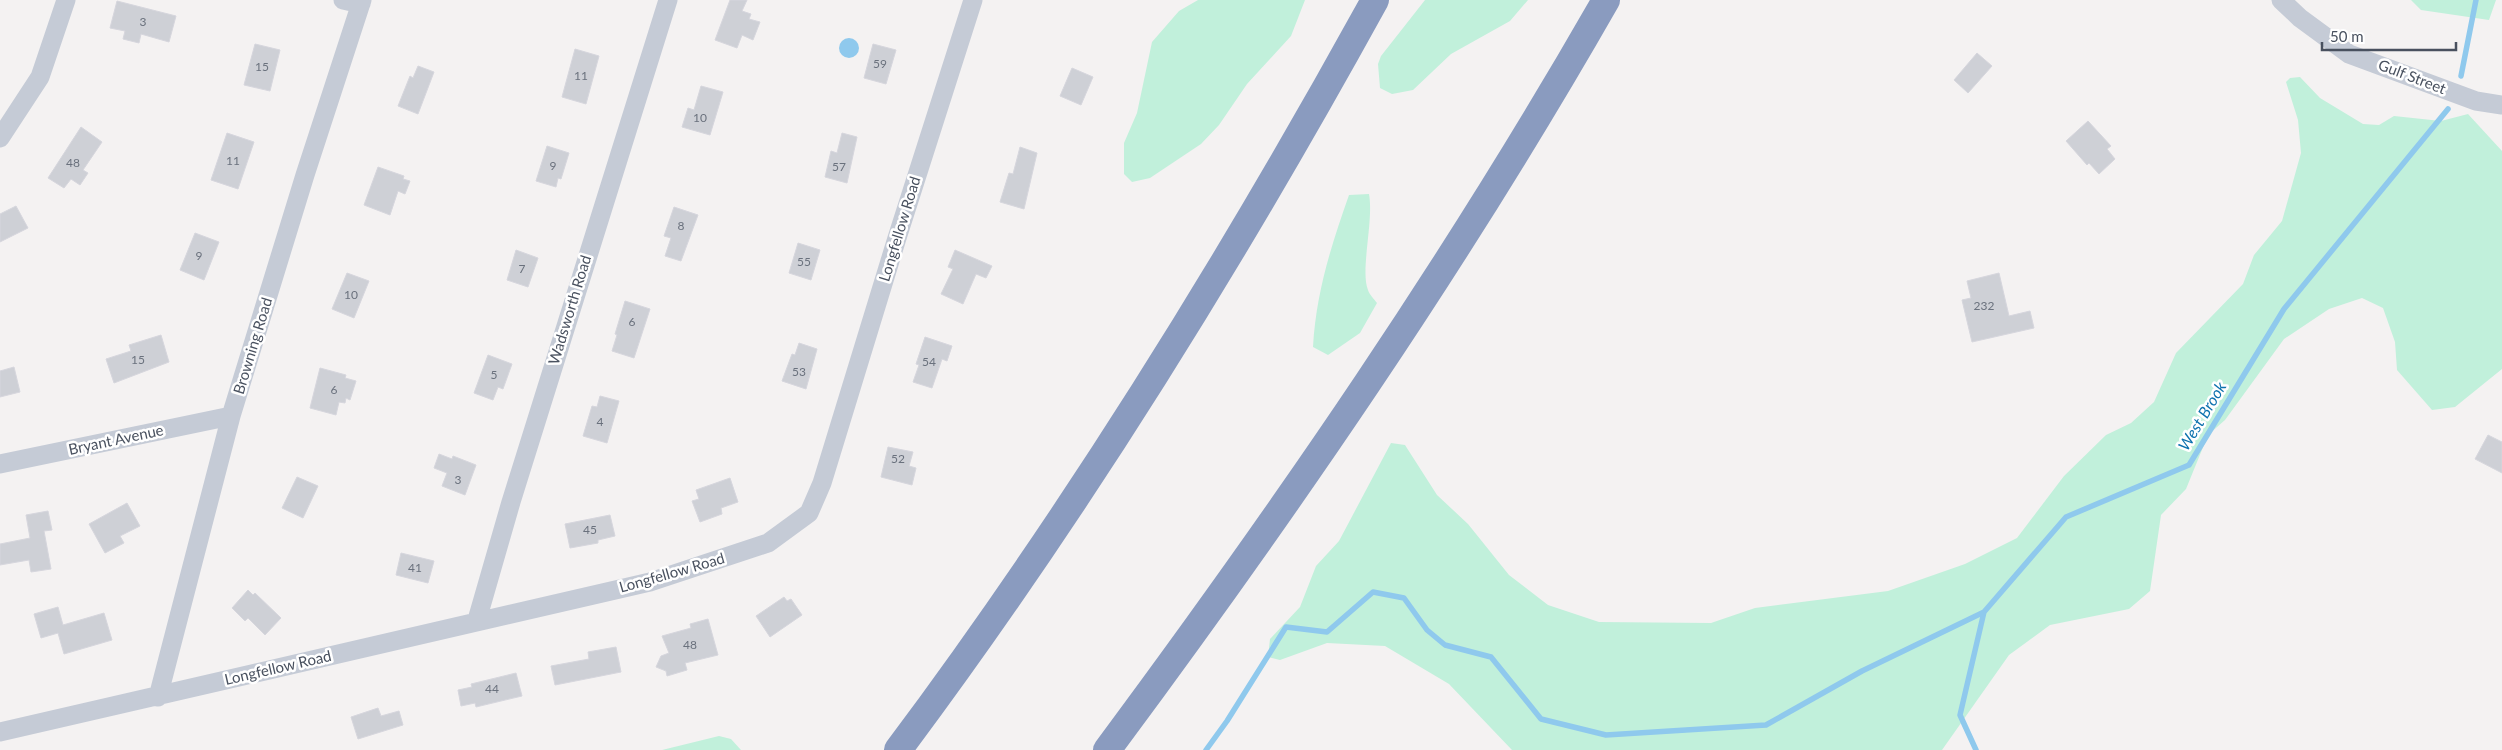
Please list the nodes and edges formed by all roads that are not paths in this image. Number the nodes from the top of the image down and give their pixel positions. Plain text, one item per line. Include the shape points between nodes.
1 (66, 0) edge
2 (668, 0) edge
3 (973, 0) edge
4 (1375, 0) edge
5 (1606, 0) edge
6 (2281, 0) edge
7 (355, 1) edge
8 (2502, 105) edge
9 (0, 138) edge
10 (231, 416) junction
11 (0, 464) edge
12 (477, 620) junction
13 (158, 697) junction
14 (0, 732) edge
15 (898, 750) edge
16 (1107, 750) edge

1 - 9 street via 40,77
2 - 12 street, Wadsworth Road via 510,502
3 - 12 street, Longfellow Road via 822,483 809,513 768,543 742,553 650,582
4 - 15 highway via 1254,215 1144,392 985,630
5 - 16 highway via 1527,135 1361,394 1235,576
6 - 8 street, Gulf Street via 2349,54 2476,101
7 - 10 street, Browning Road
10 - 11 street, Bryant Avenue
10 - 13 street, Browning Road
12 - 13 street, Longfellow Road
13 - 14 street, Longfellow Road

